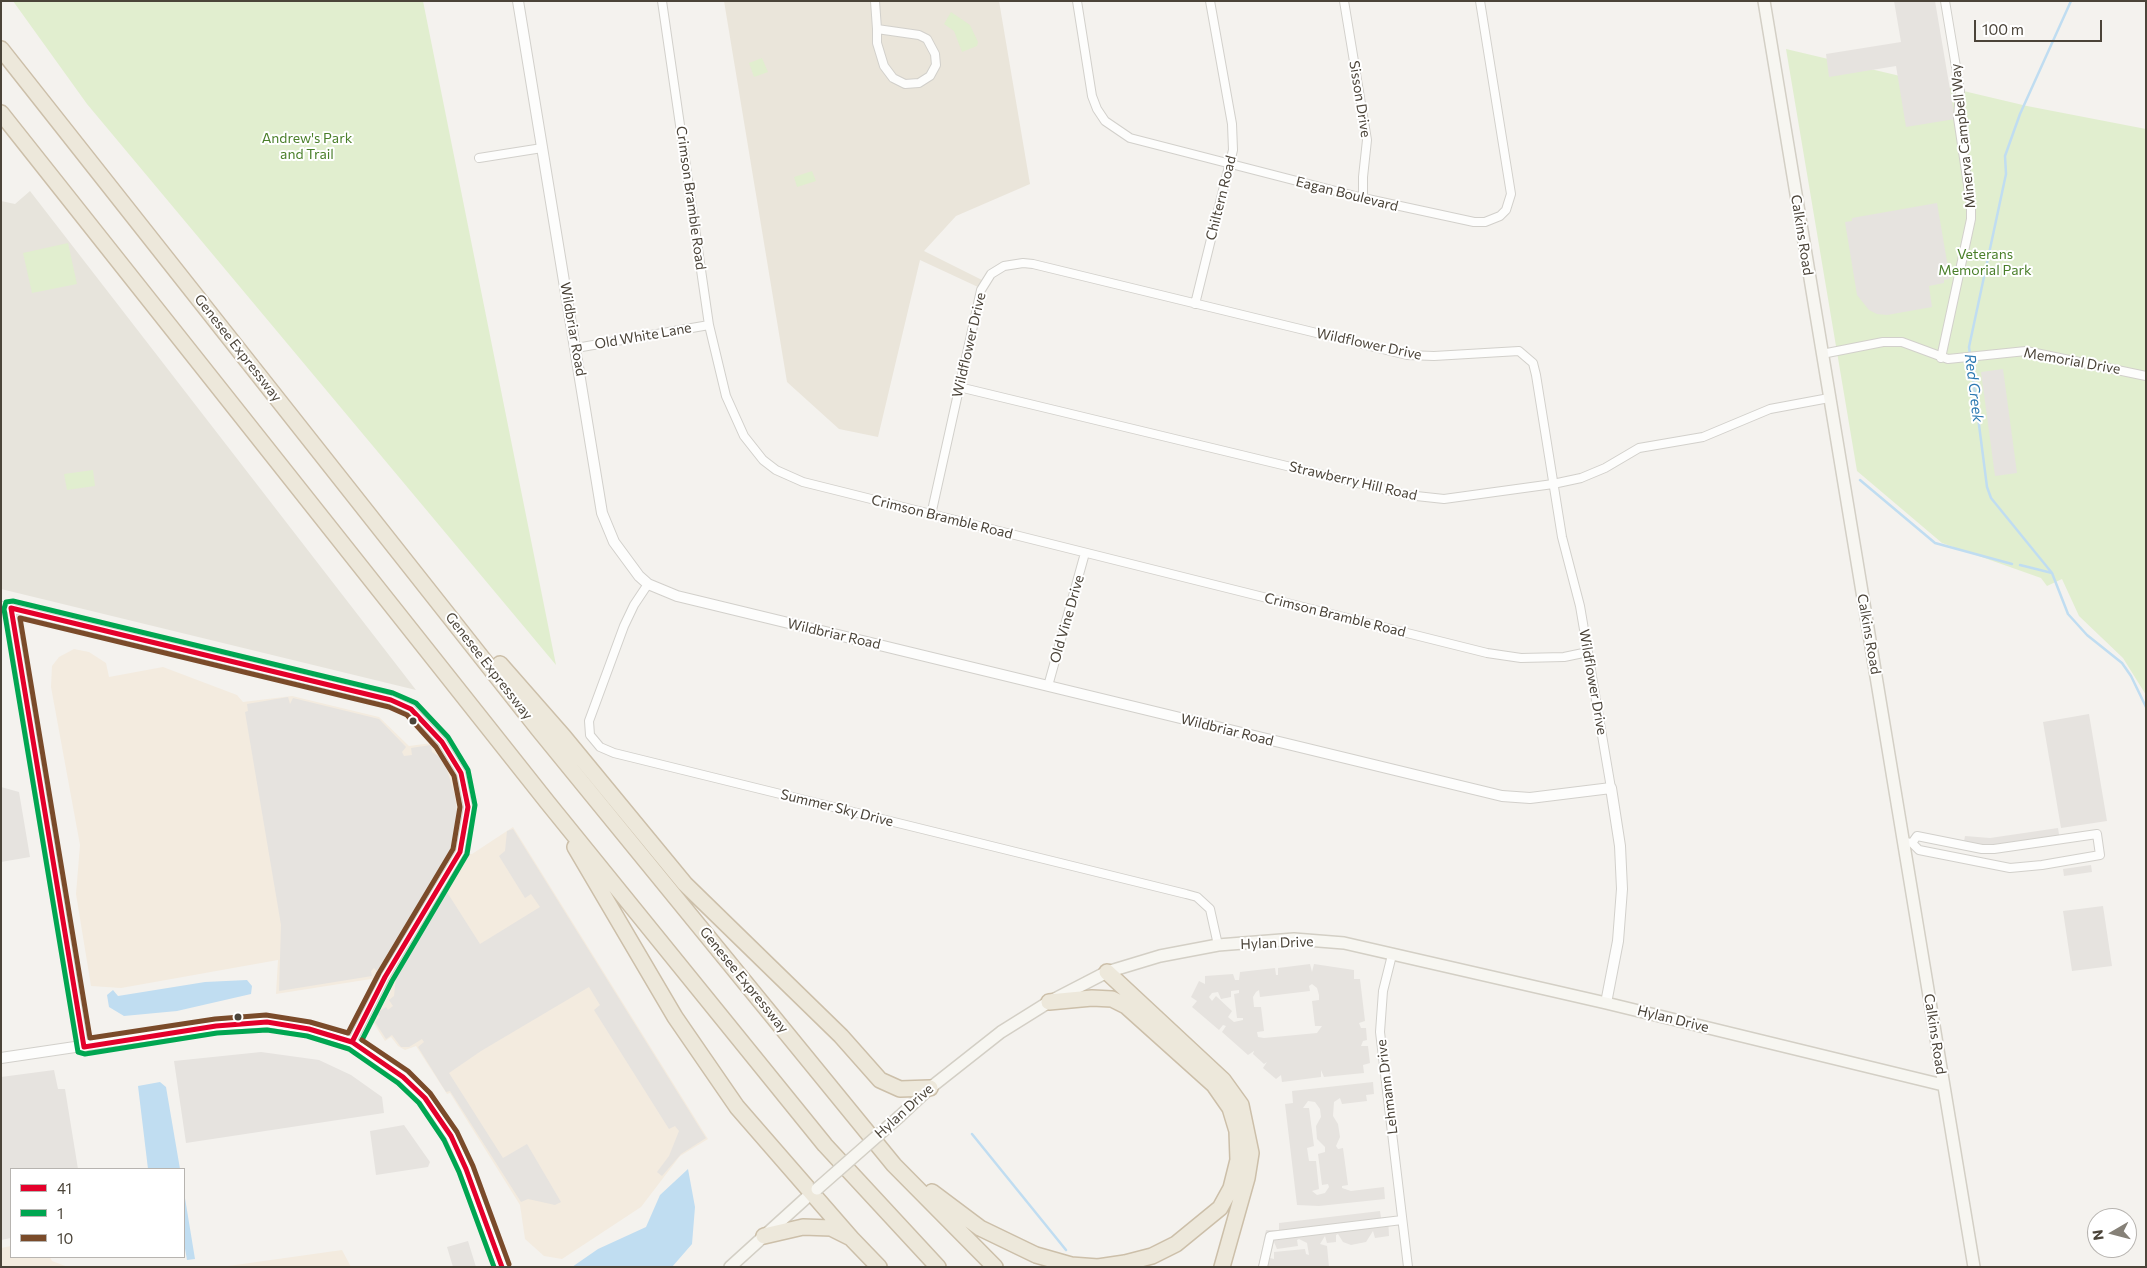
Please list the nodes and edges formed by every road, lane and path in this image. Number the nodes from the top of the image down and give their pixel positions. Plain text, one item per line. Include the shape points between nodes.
1 (518, 1) edge
2 (662, 1) edge
3 (875, 1) edge
4 (1077, 1) edge
5 (1210, 1) edge
6 (1344, 1) edge
7 (1480, 1) edge
8 (1764, 1) edge
9 (1945, 1) edge
10 (876, 29) junction
11 (1, 49) edge
12 (1, 113) edge
13 (542, 148) junction
14 (479, 158) dead end
15 (1230, 165) junction
16 (1363, 198) junction
17 (1194, 304) junction
18 (709, 325) junction
19 (576, 348) junction
20 (1822, 354) junction
21 (1940, 358) junction
22 (2146, 376) edge
23 (958, 387) junction
24 (1829, 398) junction
25 (1554, 484) junction
26 (931, 515) junction
27 (395, 545) junction
28 (1085, 552) junction
29 (648, 584) junction
30 (1, 606) edge
31 (11, 608) junction
32 (1588, 652) junction
33 (1048, 686) junction
34 (1611, 788) junction
35 (548, 803) junction
36 (1908, 842) junction
37 (1218, 945) junction
38 (1392, 955) junction
39 (1107, 972) junction
40 (1049, 1002) junction
41 (1606, 1003) junction
42 (352, 1042) junction
43 (84, 1046) junction
44 (1, 1058) edge
45 (1944, 1085) junction
46 (930, 1088) junction
47 (894, 1165) junction
48 (814, 1191) junction
49 (1402, 1220) junction
50 (764, 1236) junction
51 (851, 1238) junction
52 (502, 1267) edge
53 (730, 1267) edge
54 (879, 1267) edge
55 (938, 1267) edge
56 (995, 1267) edge
57 (1222, 1267) edge
58 (1262, 1267) edge
59 (1408, 1267) edge
60 (1974, 1267) edge

1 - 13 street, Wildbriar Road
2 - 18 street, Crimson Bramble Road
3 - 10 street
4 - 15 street, Eagan Boulevard via 1092,96 1105,121 1130,138
5 - 15 street, Chiltern Road via 1232,124
6 - 16 street, Sisson Drive via 1367,140
7 - 16 street, Eagan Boulevard via 1510,183 1511,194 1506,210 1493,220 1474,222
8 - 20 main road, Calkins Road
9 - 21 street, Minerva Campbell Way via 1960,91 1958,118 1972,205
10 - 10 street via 884,66 893,78 905,84 919,83 930,76 936,65 932,45 927,39
11 - 27 highway, Genesee Expressway
12 - 35 highway
13 - 14 street
13 - 19 street, Wildbriar Road
15 - 16 street, Eagan Boulevard
15 - 17 street, Chiltern Road
17 - 23 street, Wildflower Drive via 1033,264 1004,266 991,274 981,290
17 - 25 street, Wildflower Drive via 1406,354 1434,356 1514,351 1523,354 1535,368
18 - 19 street, Old White Lane
18 - 26 street, Crimson Bramble Road via 730,409 744,436 763,460 803,482
19 - 29 street, Wildbriar Road via 602,513 621,554
20 - 21 street, Memorial Drive via 1884,342 1902,342
20 - 24 main road, Calkins Road
21 - 22 street, Memorial Drive via 2035,352
23 - 25 street, Strawberry Hill Road via 1407,495 1464,498
23 - 26 street, Wildflower Drive
24 - 25 street, Strawberry Hill Road via 1770,410 1704,437 1639,448 1605,468
24 - 36 main road, Calkins Road
25 - 32 street, Wildflower Drive via 1562,537 1576,585
26 - 28 street, Crimson Bramble Road
27 - 46 highway via 564,737 685,884 841,1036 880,1080 900,1089
27 - 47 highway, Genesee Expressway via 546,737
28 - 32 street, Crimson Bramble Road via 1487,653 1531,658
28 - 33 street, Old Vine Drive
29 - 33 street, Wildbriar Road via 678,596
29 - 37 street, Summer Sky Drive via 624,626 589,721 590,735 600,747 1197,897 1210,909
30 - 31 street
31 - 42 street via 391,700 411,709 450,755 461,773 468,806 460,852 385,977
31 - 43 street
32 - 34 street, Wildflower Drive
33 - 34 street, Wildbriar Road via 1502,796 1530,798
34 - 41 street, Wildflower Drive via 1620,846 1622,889 1618,941
35 - 48 highway via 675,1017 737,1107
35 - 55 highway via 825,1145
36 - 36 street via 1917,836 1982,849 2097,834 2100,855 2010,868 1919,850
36 - 45 main road, Calkins Road
37 - 38 main road, Hylan Drive via 1294,940 1344,943
37 - 39 main road, Hylan Drive via 1160,956
38 - 41 main road, Hylan Drive
38 - 49 street, Lehmann Drive via 1383,991 1380,1032
39 - 40 main road, Hylan Drive
39 - 57 highway via 1224,1080 1241,1105 1250,1153
40 - 46 main road, Hylan Drive via 1001,1032
40 - 47 highway via 1112,999 1126,1006 1214,1085 1230,1108 1238,1160 1232,1188 1220,1208 1176,1244 1152,1256 1098,1267 1072,1265 1036,1255 980,1228
41 - 45 main road, Hylan Drive
42 - 43 street via 309,1029 266,1022 216,1026
42 - 52 street via 403,1077 425,1098 451,1136
43 - 44 street
45 - 60 main road, Calkins Road
46 - 48 main road, Hylan Drive, bridge
47 - 56 highway, Genesee Expressway
48 - 50 main road, Hylan Drive
48 - 51 highway
49 - 58 street via 1270,1236
49 - 59 street, Lehmann Drive
50 - 51 highway via 803,1227 830,1228
50 - 53 main road, Hylan Drive
51 - 54 highway

